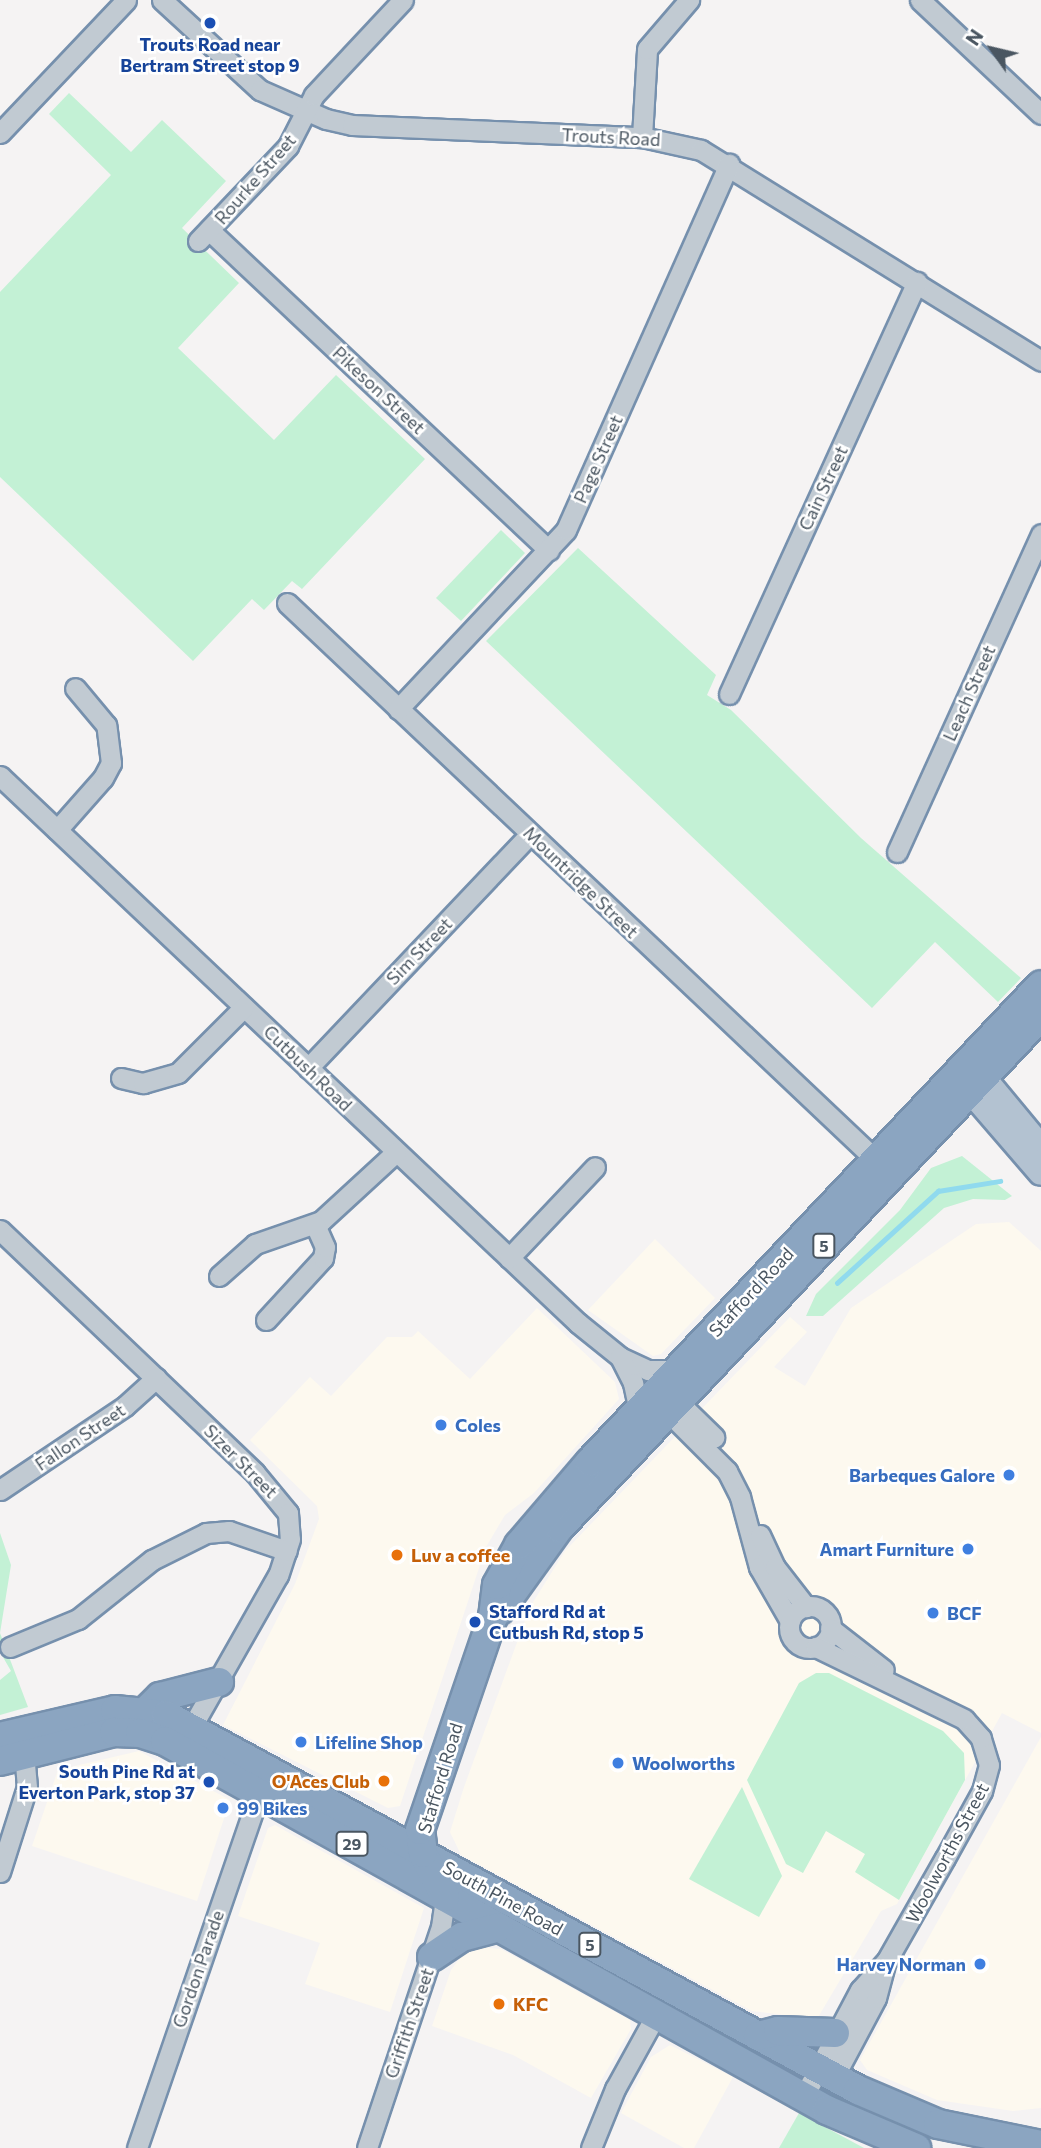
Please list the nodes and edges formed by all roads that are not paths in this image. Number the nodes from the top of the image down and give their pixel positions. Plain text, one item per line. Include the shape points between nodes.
1 (126, 0) edge
2 (162, 0) edge
3 (403, 0) edge
4 (689, 0) edge
5 (920, 0) edge
6 (305, 112) junction
7 (1041, 114) edge
8 (0, 133) edge
9 (642, 137) junction
10 (729, 164) junction
11 (204, 236) joint
12 (917, 282) junction
13 (1041, 361) edge
14 (1041, 534) edge
15 (549, 550) junction
16 (287, 603) dead end
17 (75, 688) dead end
18 (729, 694) dead end
19 (398, 709) junction
20 (0, 776) edge
21 (57, 830) junction
22 (530, 834) junction
23 (897, 852) dead end
24 (1041, 985) edge
25 (244, 1007) junction
26 (1041, 1016) edge
27 (308, 1068) junction
28 (970, 1076) junction
29 (121, 1078) dead end
30 (1041, 1147) edge
31 (396, 1152) junction
32 (876, 1160) junction
33 (595, 1167) dead end
34 (1041, 1173) edge
35 (315, 1226) junction
36 (0, 1230) edge
37 (509, 1258) junction
38 (219, 1276) dead end
39 (266, 1320) dead end
40 (620, 1357) junction
41 (156, 1378) junction
42 (663, 1397) junction
43 (0, 1490) edge
44 (287, 1551) junction
45 (806, 1607) junction
46 (790, 1620) junction
47 (830, 1628) junction
48 (10, 1647) dead end
49 (816, 1647) junction
50 (219, 1682) junction
51 (916, 1693) junction
52 (146, 1711) junction
53 (0, 1737) edge
54 (186, 1738) junction
55 (12, 1758) edge
56 (260, 1791) junction
57 (423, 1853) junction
58 (0, 1871) edge
59 (445, 1897) junction
60 (499, 1927) junction
61 (432, 1956) junction
62 (887, 1960) junction
63 (657, 2013) junction
64 (835, 2033) junction
65 (758, 2036) junction
66 (825, 2072) junction
67 (804, 2096) junction
68 (1041, 2145) edge
69 (136, 2148) edge
70 (367, 2148) edge
71 (591, 2148) edge
72 (916, 2148) edge

1 - 8 street
2 - 6 street, Trouts Road via 247,80
3 - 6 street, Rourke Street via 314,95
4 - 9 street via 647,49
5 - 7 street
6 - 9 street, Trouts Road via 352,125
6 - 11 street, Rourke Street via 288,146
9 - 10 street, Trouts Road via 685,144
10 - 12 street, Trouts Road
10 - 15 street, Page Street via 571,520
11 - 15 street, Pikeson Street
12 - 13 street, Trouts Road
12 - 18 street, Cain Street
14 - 23 street, Leach Street
15 - 19 street, Page Street
16 - 19 street, Mountridge Street
17 - 21 street via 106,725 111,763
19 - 22 street, Mountridge Street
20 - 21 street, Cutbush Road
21 - 25 street, Cutbush Road
22 - 27 street, Sim Street
22 - 32 street, Mountridge Street
24 - 28 highway, Stafford Road / 5
25 - 27 street, Cutbush Road
25 - 29 street via 178,1073 143,1083
26 - 28 highway, Stafford Road / 5
27 - 31 street, Cutbush Road
28 - 30 main road
28 - 32 highway, Stafford Road / 5
28 - 34 main road
28 - 42 highway, Stafford Road / 5
31 - 35 street
31 - 37 street, Cutbush Road
32 - 42 highway, Stafford Road / 5
33 - 37 street
35 - 38 street via 255,1244
35 - 39 street via 325,1247 323,1258
36 - 41 street, Sizer Street
37 - 40 street, Cutbush Road
40 - 42 street, Cutbush Road via 648,1370
40 - 42 street, Cutbush Road via 633,1383
41 - 43 street, Fallon Street via 125,1406
41 - 44 street, Sizer Street via 279,1499 290,1525
42 - 45 street via 737,1466 769,1556
42 - 46 street via 727,1471 740,1497 759,1567
42 - 57 highway, Stafford Road / 5 via 519,1545 497,1585 494,1617 425,1814 420,1836
44 - 48 street via 229,1531 206,1533 152,1560 78,1619
44 - 50 street, Sizer Street
45 - 46 street
45 - 47 street via 822,1611
46 - 49 street via 793,1639 802,1646
47 - 49 street via 826,1640
47 - 51 street, Woolworths Street
49 - 51 street, Woolworths Street
50 - 52 highway via 160,1697
50 - 54 street, Sizer Street
51 - 62 street, Woolworths Street via 977,1731 988,1754 988,1777
52 - 53 highway, South Pine Road / 29 via 115,1710
52 - 54 highway, South Pine Road / 29
54 - 55 highway, South Pine Road / 29 via 122,1731
54 - 56 highway, South Pine Road / 29
54 - 57 highway, South Pine Road / 29
55 - 58 street via 27,1787
56 - 59 highway, South Pine Road / 29
56 - 69 street, Gordon Parade
57 - 59 highway, Stafford Road / 5
57 - 65 highway, South Pine Road / 5
59 - 60 highway, South Pine Road / 5
59 - 61 street, Griffith Street via 446,1911
60 - 61 highway via 462,1937
60 - 63 highway, South Pine Road / 5
61 - 70 street, Griffith Street
62 - 64 street, Woolworths Street via 860,1990
62 - 66 street, Woolworths Street via 876,1998
63 - 67 highway, South Pine Road / 5
63 - 71 street via 615,2089
64 - 65 highway via 778,2031
64 - 66 street, Woolworths Street
65 - 66 highway, South Pine Road / 5
66 - 67 street, Woolworths Street
66 - 68 highway, South Pine Road / 5 via 938,2124
67 - 72 highway, South Pine Road / 5

